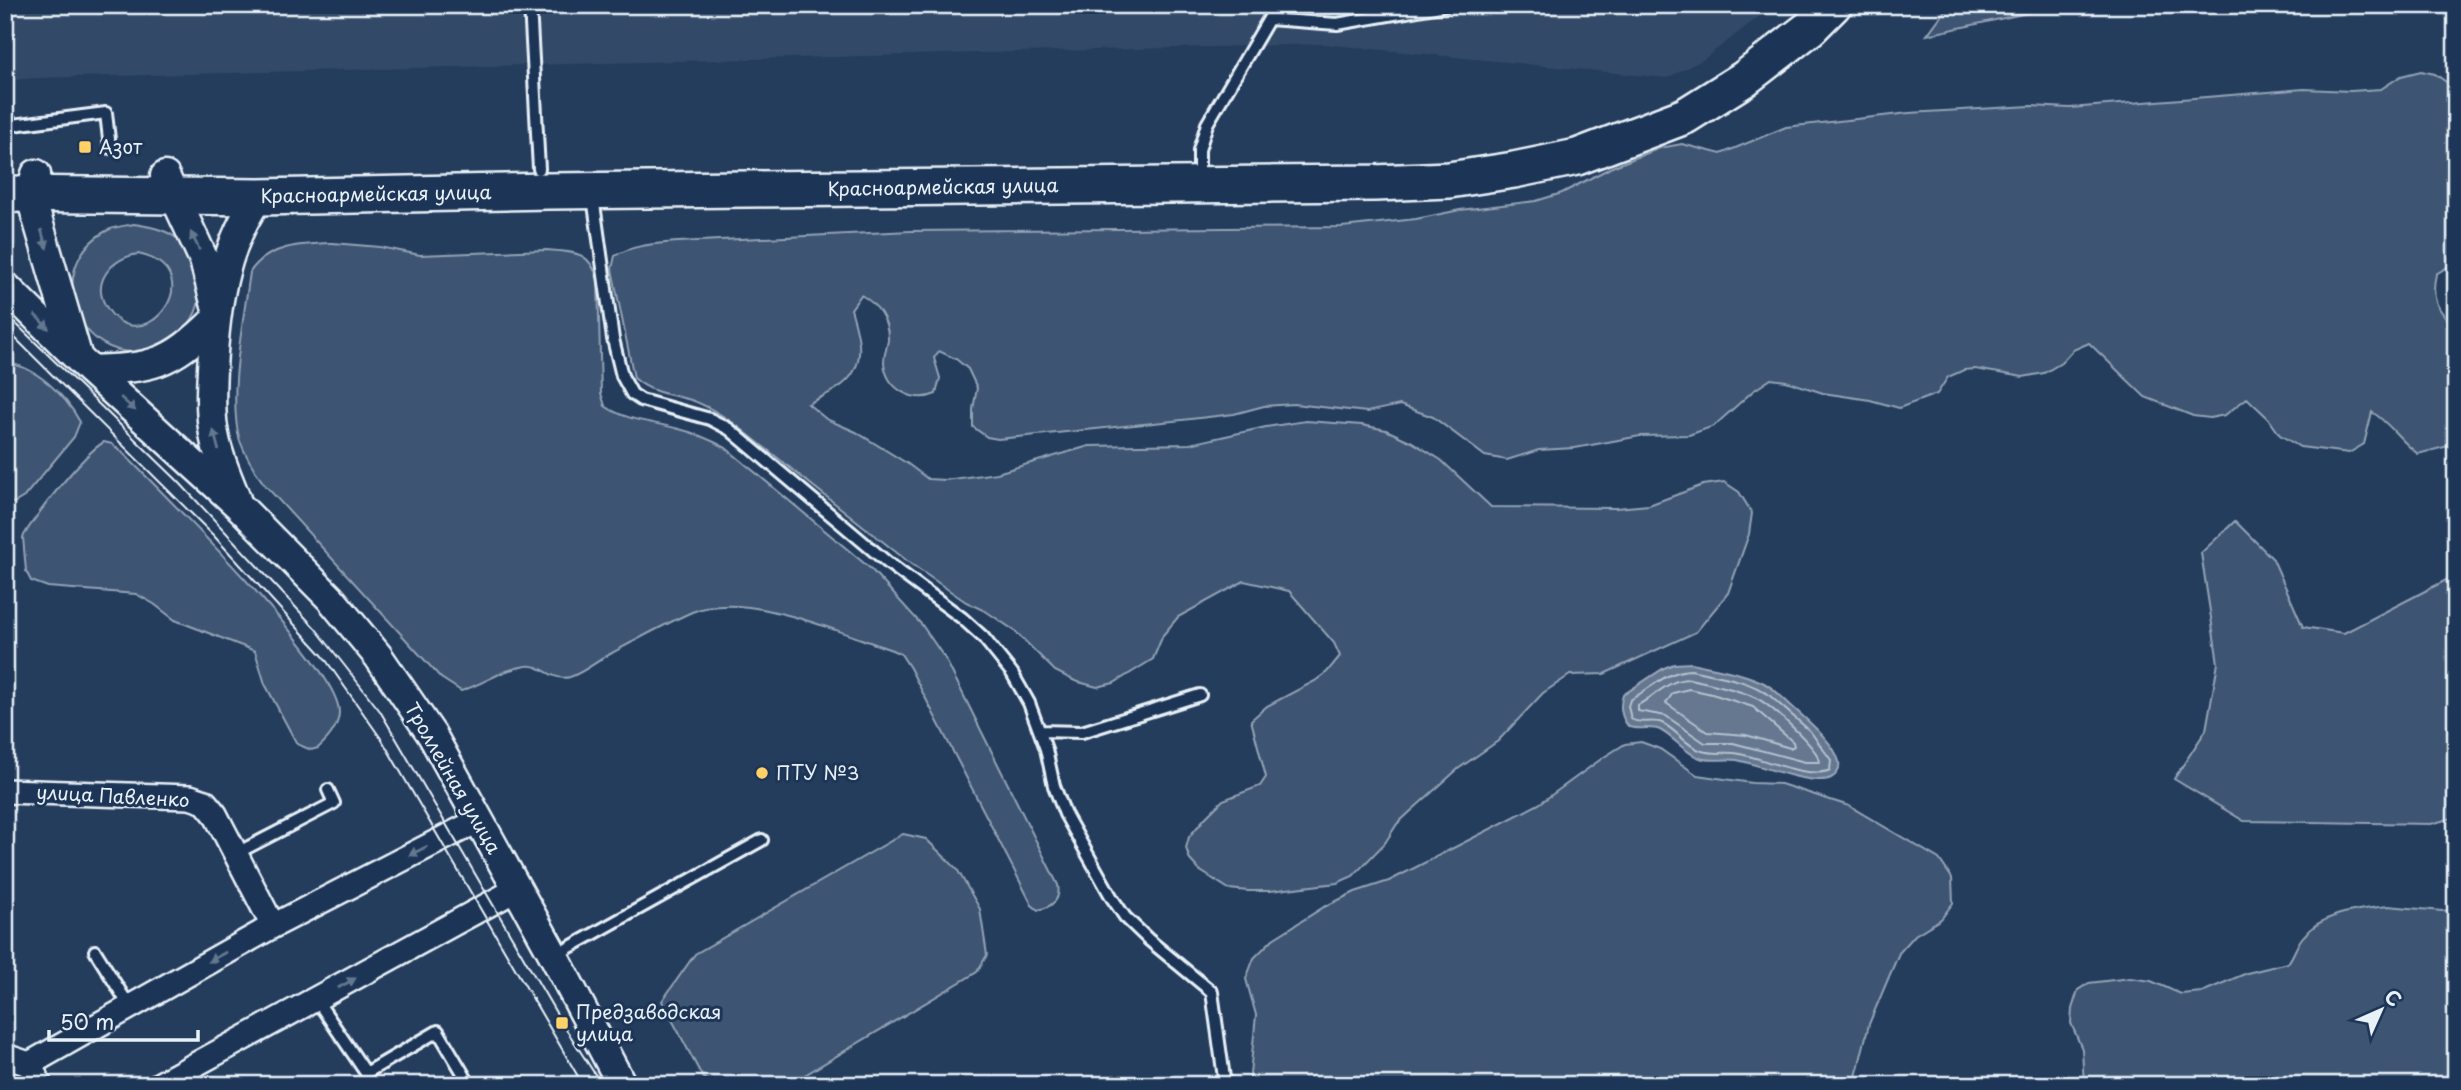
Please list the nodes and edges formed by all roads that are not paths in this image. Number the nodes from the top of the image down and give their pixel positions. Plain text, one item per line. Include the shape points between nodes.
1 (530, 5) edge
2 (1277, 5) edge
3 (1446, 5) edge
4 (1802, 5) edge
5 (1833, 5) edge
6 (1269, 19) junction
7 (5, 126) edge
8 (110, 148) dead end
9 (1199, 175) junction
10 (546, 176) junction
11 (19, 184) edge
12 (169, 186) junction
13 (593, 191) junction
14 (259, 197) junction
15 (5, 286) edge
16 (215, 313) junction
17 (84, 364) junction
18 (238, 505) junction
19 (1200, 695) dead end
20 (1040, 731) junction
21 (328, 790) dead end
22 (5, 791) edge
23 (479, 820) junction
24 (762, 840) dead end
25 (235, 854) junction
26 (517, 889) junction
27 (273, 926) junction
28 (95, 951) dead end
29 (554, 956) junction
30 (316, 999) junction
31 (130, 1007) junction
32 (5, 1056) edge
33 (29, 1064) junction
34 (40, 1085) edge
35 (158, 1085) edge
36 (470, 1085) edge
37 (622, 1085) edge
38 (1226, 1085) edge

1 - 10 lane
2 - 6 lane
3 - 6 lane via 1337,23
4 - 9 main road, Красноармейская улица via 1726,66 1685,90 1642,111 1530,147 1448,159
5 - 9 main road, Красноармейская улица via 1744,79 1685,116 1577,157 1448,180 1375,183
6 - 9 lane via 1207,124 1199,150
7 - 8 lane via 106,113
9 - 10 main road, Красноармейская улица
9 - 13 main road, Красноармейская улица
10 - 12 main road, Красноармейская улица via 287,172
10 - 13 main road, Красноармейская улица
10 - 14 main road, Красноармейская улица
11 - 12 main road
11 -> 17 street
12 - 14 main road, Красноармейская улица
16 -> 12 street via 204,260
13 - 20 lane via 613,338 622,376 632,394 729,429 888,564 962,618 1012,673
14 - 16 street via 240,227
15 -> 17 street, Троллейная улица
16 - 17 street via 190,344 170,357 145,366
18 -> 16 street via 213,428
17 -> 18 street, Троллейная улица
18 - 23 street, Троллейная улица via 331,599 378,656 432,735
19 - 20 lane via 1082,732
20 - 38 lane via 1065,814 1112,898 1149,940 1212,992
21 - 25 lane via 334,803
22 - 25 street, улица Павленко via 190,797 205,802 215,814
23 - 26 street, Троллейная улица
23 -> 27 street
24 - 29 lane
25 - 27 street, улица Павленко
26 - 29 street, Троллейная улица
30 -> 26 street
27 -> 31 street
28 - 31 lane
29 - 37 street, Троллейная улица
30 - 35 street
30 - 36 lane via 366,1073 438,1031
31 - 33 street
32 - 33 street
33 - 34 street

